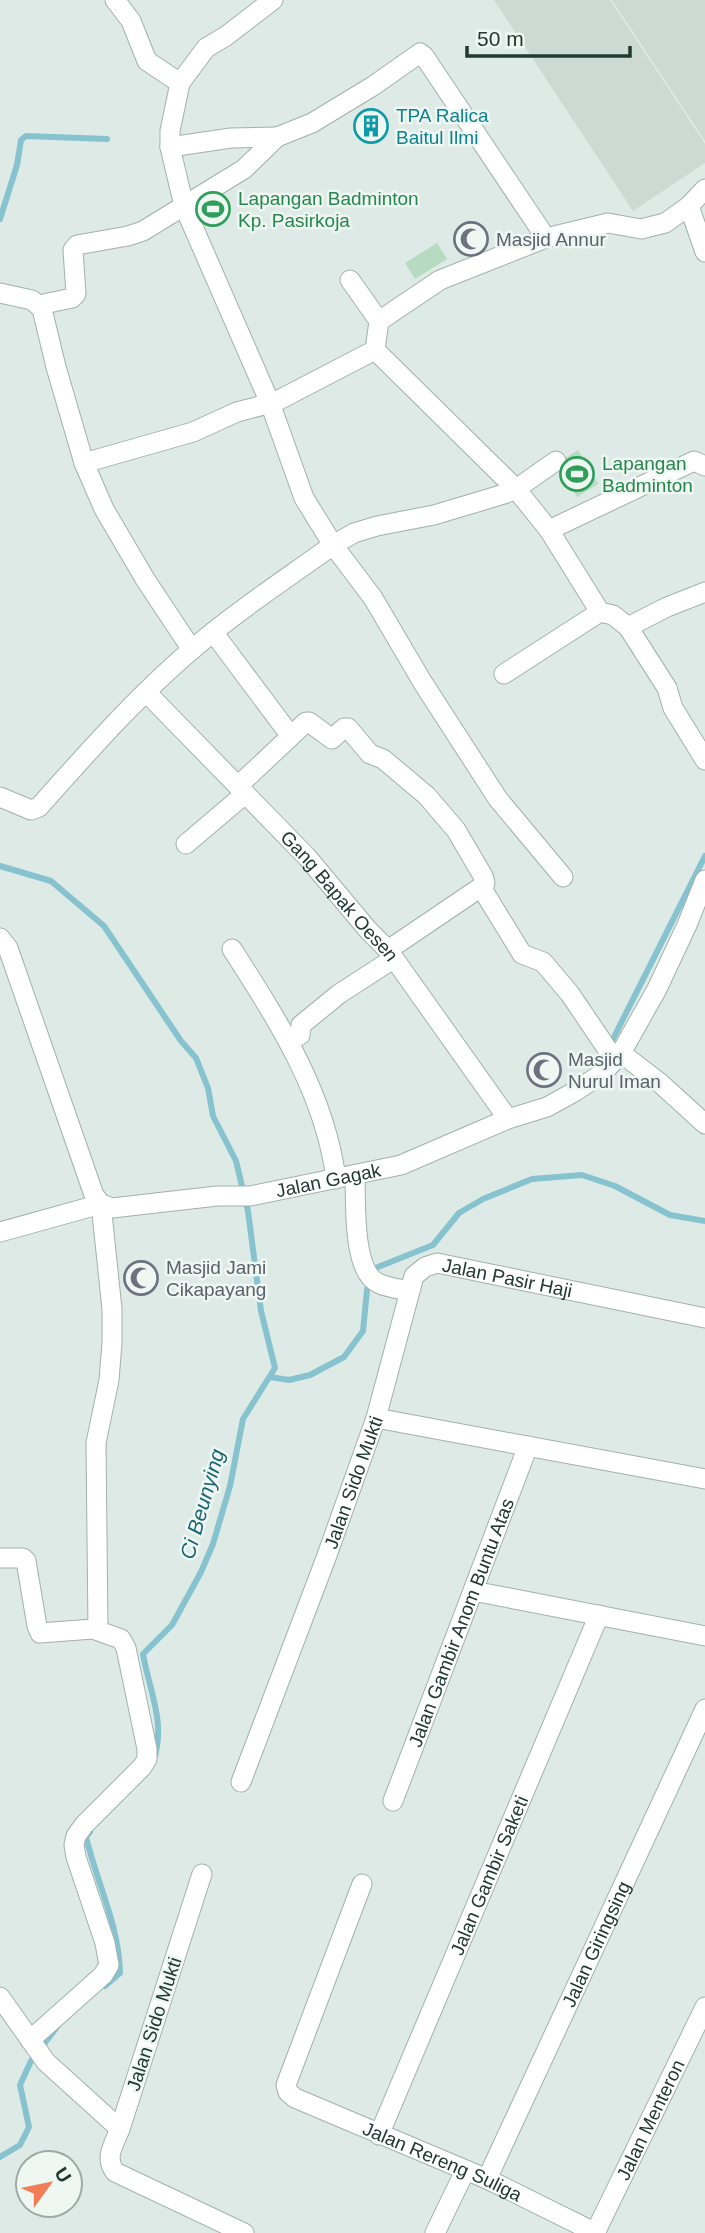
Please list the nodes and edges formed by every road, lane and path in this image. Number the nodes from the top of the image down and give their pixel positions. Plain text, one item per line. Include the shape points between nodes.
1 (115, 0) edge
2 (273, 0) edge
3 (180, 83) junction
4 (277, 137) junction
5 (170, 147) junction
6 (705, 189) edge
7 (184, 206) junction
8 (689, 206) junction
9 (546, 239) junction
10 (705, 252) edge
11 (350, 281) dead end
12 (0, 293) edge
13 (39, 305) junction
14 (379, 321) junction
15 (376, 350) junction
16 (270, 403) junction
17 (556, 461) dead end
18 (85, 463) junction
19 (705, 466) edge
20 (516, 489) junction
21 (549, 530) junction
22 (333, 545) junction
23 (705, 592) edge
24 (600, 612) junction
25 (628, 627) junction
26 (213, 632) junction
27 (192, 650) junction
28 (504, 674) dead end
29 (147, 692) junction
30 (290, 735) junction
31 (705, 760) edge
32 (241, 790) junction
33 (0, 797) edge
34 (186, 844) dead end
35 (563, 877) dead end
36 (705, 880) edge
37 (481, 887) junction
38 (0, 938) edge
39 (232, 949) dead end
40 (390, 954) junction
41 (289, 1042) junction
42 (618, 1056) junction
43 (508, 1119) junction
44 (705, 1124) edge
45 (345, 1177) junction
46 (101, 1204) junction
47 (0, 1232) edge
48 (410, 1291) junction
49 (705, 1318) edge
50 (376, 1418) junction
51 (528, 1446) junction
52 (705, 1479) edge
53 (0, 1558) edge
54 (473, 1591) junction
55 (599, 1615) junction
56 (98, 1630) junction
57 (705, 1636) edge
58 (705, 1709) edge
59 (241, 1782) dead end
60 (393, 1801) dead end
61 (202, 1874) dead end
62 (362, 1884) dead end
63 (0, 1997) edge
64 (705, 2007) edge
65 (26, 2034) junction
66 (120, 2129) junction
67 (379, 2135) junction
68 (466, 2171) junction
69 (487, 2179) junction
70 (586, 2231) edge
71 (244, 2233) edge
72 (435, 2233) edge

1 - 3 street via 131,21 147,61
2 - 3 street via 206,48
3 - 5 street
4 - 5 street
4 - 7 street via 244,169
4 - 9 street via 312,123 420,53
5 - 7 street
6 - 8 street
7 - 13 street via 136,233 77,245 73,250 76,294
7 - 16 street
8 - 9 street via 651,227 608,223
8 - 10 street
9 - 14 street via 440,280
11 - 14 street
12 - 13 street
13 - 18 street
14 - 15 street
15 - 16 street
15 - 20 street
16 - 18 street via 192,432
16 - 22 street via 304,498
17 - 20 street
18 - 27 street via 104,509
19 - 21 street via 694,461
20 - 21 street
20 - 22 street via 434,515 354,533
21 - 24 street
22 - 26 street
22 - 35 street via 373,598 498,799
23 - 25 street
24 - 25 street
24 - 28 street
25 - 31 street
26 - 27 street
26 - 30 street
27 - 29 street
29 - 32 street, Gang Bapak Oesen
29 - 33 street via 39,807 31,810
30 - 32 street
30 - 37 street via 307,721 332,739 348,728 370,754 383,759 427,796 449,821 483,876
32 - 34 street
32 - 40 street, Gang Bapak Oesen via 307,857
36 - 42 street, Jalan Gagak via 657,989
37 - 40 street
37 - 42 street via 523,954 542,962
38 - 46 street via 8,948 94,1195
39 - 41 street
40 - 41 street via 301,1025 300,1035
40 - 43 street, Gang Bapak Oesen
41 - 45 street via 310,1082
42 - 43 street, Jalan Gagak via 574,1093
42 - 44 street via 660,1083
43 - 45 street, Jalan Gagak via 401,1165
45 - 46 street, Jalan Gagak via 250,1196 112,1208
45 - 48 street via 365,1270 379,1283
46 - 47 street, Jalan Gagak
46 - 56 street via 112,1343 96,1443
48 - 49 street, Jalan Pasir Haji via 414,1276 437,1263
48 - 50 street, Jalan Pasir Haji
50 - 51 street, Jalan Sido Mukti
50 - 59 street, Jalan Sido Mukti
51 - 52 street, Jalan Sido Mukti
51 - 54 street, Jalan Gambir Anom Buntu Atas
53 - 56 street via 26,1561 40,1633
54 - 55 street
54 - 60 street, Jalan Gambir Anom Buntu Atas
55 - 57 street
55 - 67 street, Jalan Gambir Saketi
56 - 65 street via 124,1644 147,1759 84,1825 74,1845 109,1965 103,1975
58 - 69 street, Jalan Giringsing
61 - 66 street, Jalan Sido Mukti
62 - 67 street, Jalan Rereng Suliga via 286,2085 295,2098
63 - 65 street
64 - 70 street, Jalan Menteron
65 - 66 street via 46,2062
66 - 71 street, Jalan Sido Mukti via 109,2157 115,2172
67 - 68 street, Jalan Rereng Suliga
68 - 69 street, Jalan Rereng Suliga
68 - 72 street
69 - 70 street, Jalan Rereng Suliga

